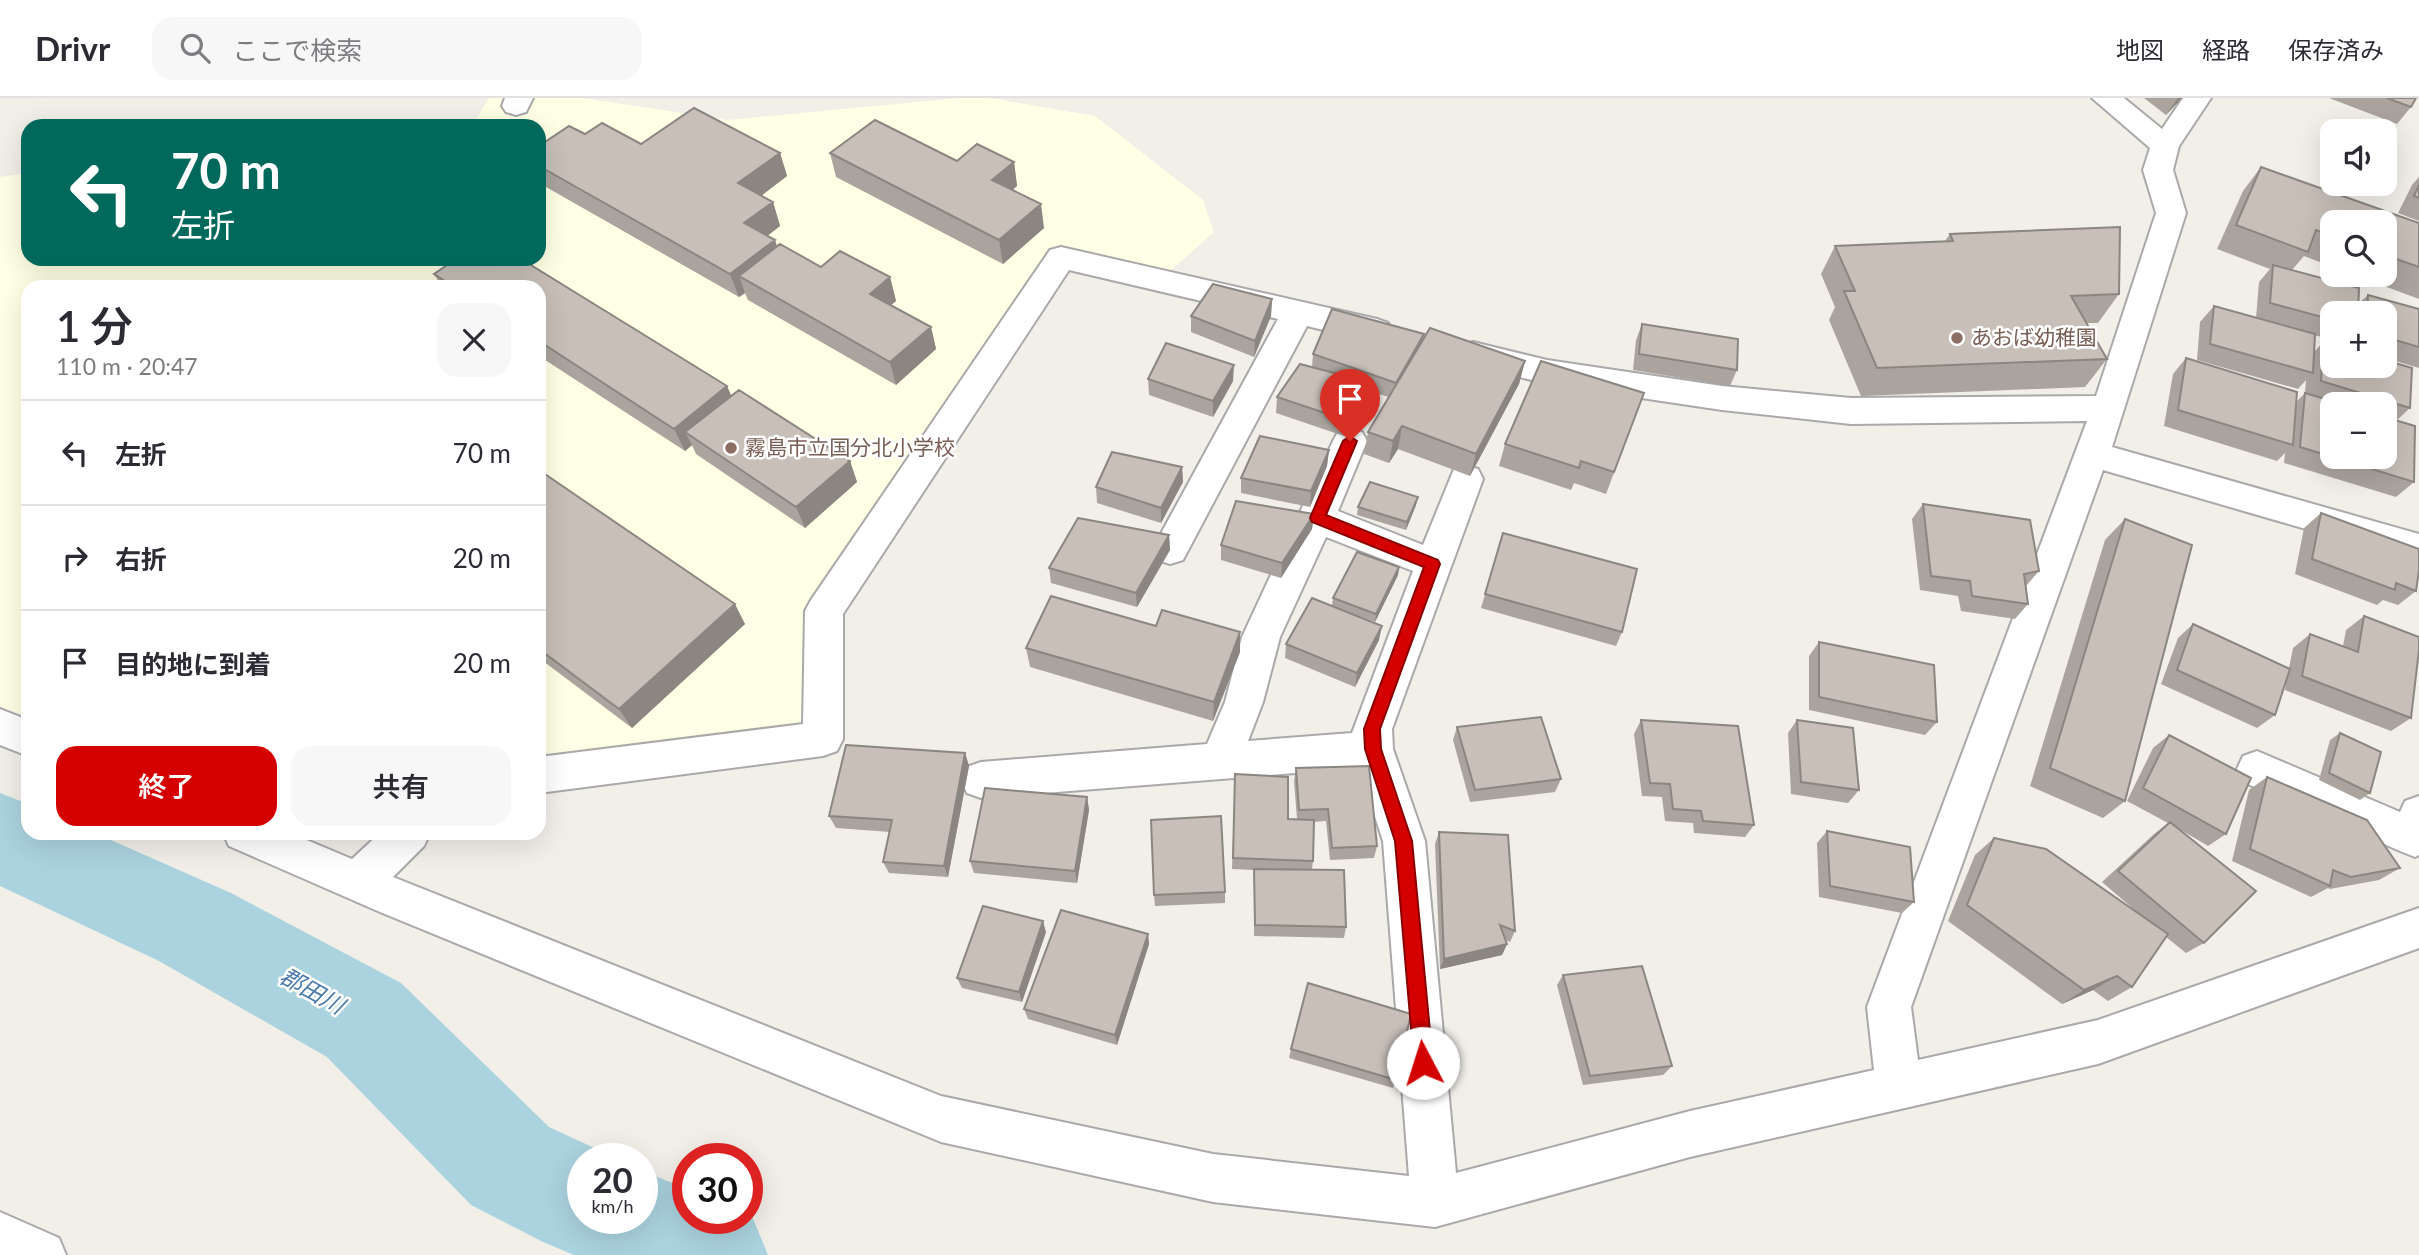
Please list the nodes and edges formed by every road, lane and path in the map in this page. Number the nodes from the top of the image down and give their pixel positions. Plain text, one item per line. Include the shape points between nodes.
1 (2106, 98) edge
2 (2197, 98) edge
3 (2165, 146) junction
4 (1298, 313) junction
5 (1407, 339) edge
6 (1447, 348) edge
7 (2109, 408) junction
8 (1350, 441) edge
9 (2092, 454) junction
10 (1466, 479) edge
11 (1317, 518) junction
12 (2419, 548) edge
13 (1170, 550) edge
14 (1433, 564) junction
15 (0, 726) edge
16 (21, 735) edge
17 (1373, 749) junction
18 (1220, 761) junction
19 (2257, 769) dead end
20 (546, 774) edge
21 (981, 780) dead end
22 (2419, 814) edge
23 (260, 840) edge
24 (402, 840) edge
25 (358, 882) junction
26 (2419, 928) edge
27 (1899, 1087) junction
28 (1436, 1203) junction
29 (0, 1236) edge
30 (42, 1255) edge

1 - 3 street
2 - 3 street
3 - 7 street via 2158,170 2171,213
4 - 5 street
4 - 13 street
4 - 20 street via 1061,258 824,611 823,739
6 - 7 street via 1547,372 1722,398 1851,411
7 - 9 street
8 - 11 street
9 - 12 street
9 - 27 street via 1889,1007
10 - 14 street
11 - 14 street
11 - 18 street via 1261,637 1244,702
14 - 17 street via 1372,729
15 - 16 street
17 - 18 street
17 - 28 street via 1404,841
18 - 21 street
19 - 22 street via 2415,838
23 - 25 street
24 - 25 street
25 - 28 street via 941,1119 1213,1178
26 - 27 street via 2098,1042
27 - 28 street via 1690,1135
29 - 30 street

